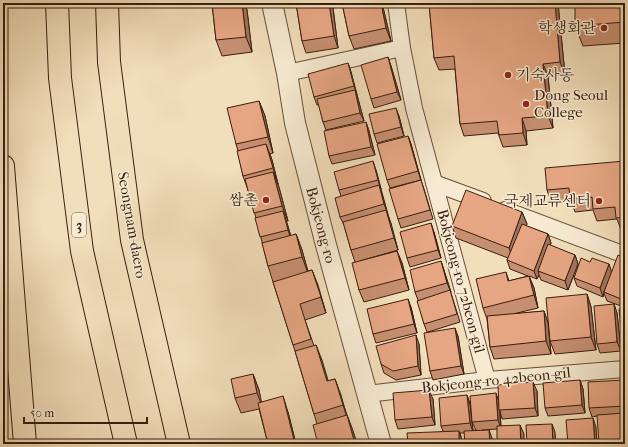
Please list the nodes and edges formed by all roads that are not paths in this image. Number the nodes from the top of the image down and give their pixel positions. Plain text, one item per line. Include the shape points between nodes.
1 (57, 3) edge
2 (107, 3) edge
3 (272, 3) edge
4 (396, 3) edge
5 (402, 48) junction
6 (287, 73) junction
7 (3, 166) edge
8 (434, 183) junction
9 (625, 255) edge
10 (625, 368) edge
11 (487, 380) junction
12 (367, 394) junction
13 (25, 444) edge
14 (126, 444) edge
15 (179, 444) edge
16 (382, 444) edge

1 - 14 main road, 3 via 60,78 82,251
2 - 15 main road, Seongnam-daero via 109,62 132,240
3 - 6 street, Bokjeong-ro
4 - 5 street, Bokjeong-ro 72beon-gil
5 - 6 street
5 - 8 street, Bokjeong-ro 72beon-gil via 414,108
6 - 12 street, Bokjeong-ro via 295,123
7 - 13 main road
8 - 9 street, Bokjeong-ro 72beon-gil
8 - 11 street, Bokjeong-ro 72beon-gil
10 - 11 street, Bokjeong-ro 42beon-gil
11 - 12 street, Bokjeong-ro 42beon-gil
12 - 16 street, Bokjeong-ro

